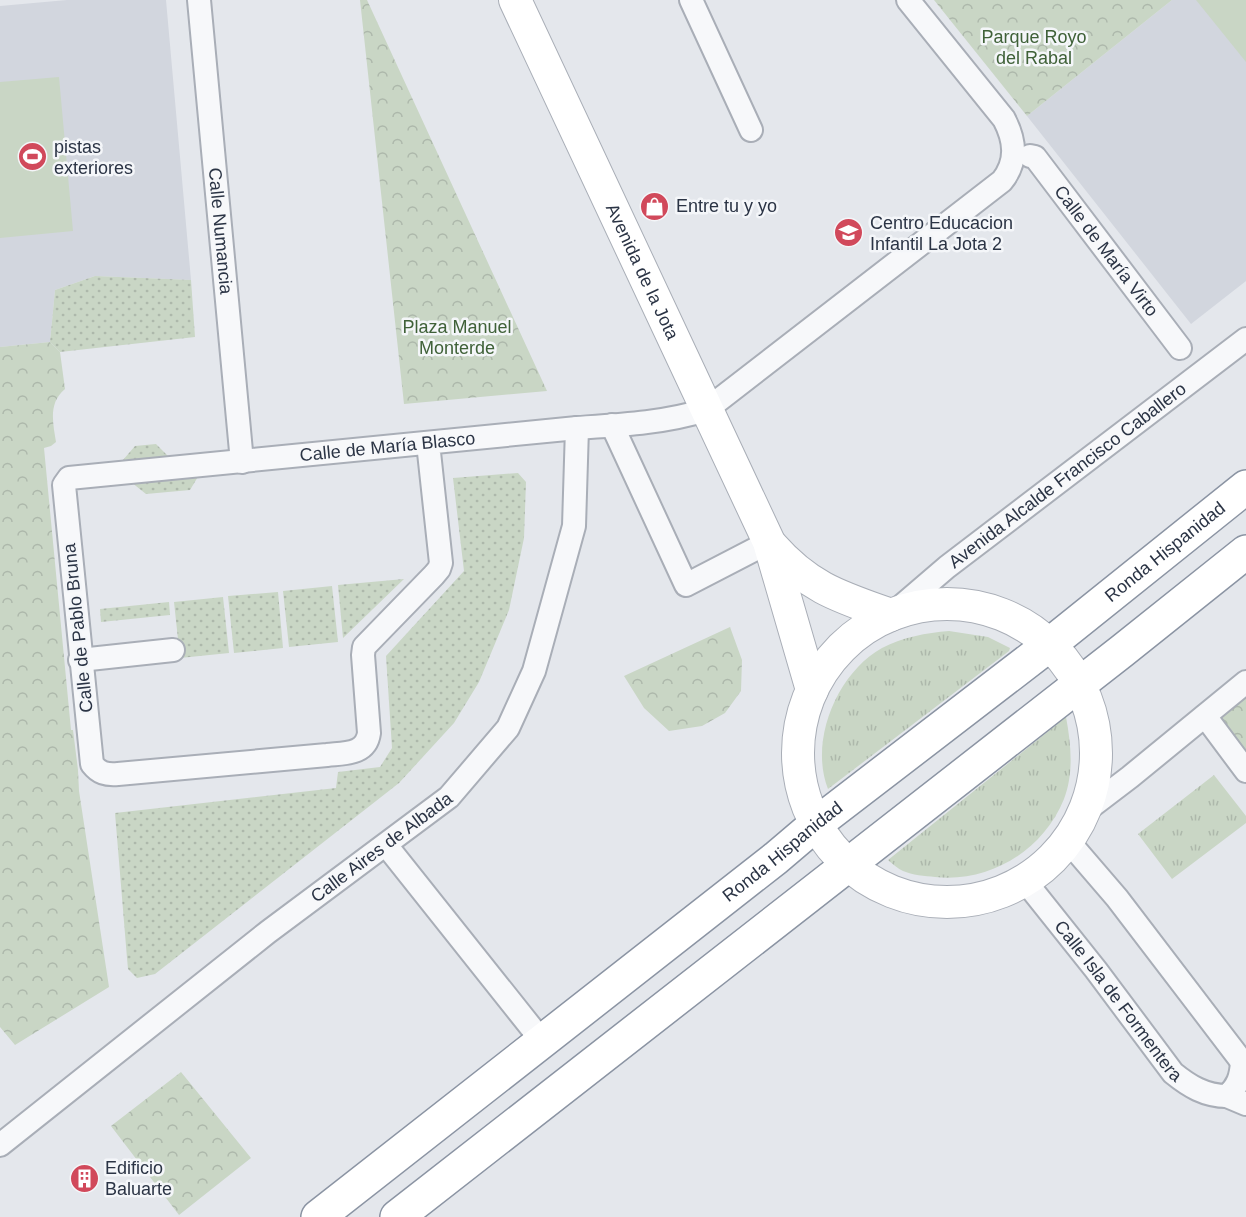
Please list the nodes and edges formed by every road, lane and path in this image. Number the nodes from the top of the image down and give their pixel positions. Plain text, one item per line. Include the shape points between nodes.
1 (199, 0) edge
2 (515, 0) edge
3 (691, 0) edge
4 (908, 0) edge
5 (751, 130) dead end
6 (1022, 155) junction
7 (1246, 339) edge
8 (1180, 348) dead end
9 (706, 411) junction
10 (612, 425) junction
11 (577, 428) junction
12 (428, 443) junction
13 (242, 462) junction
14 (69, 478) joint
15 (1246, 487) edge
16 (769, 542) junction
17 (1246, 552) edge
18 (891, 615) junction
19 (1049, 645) junction
20 (173, 650) dead end
21 (80, 660) junction
22 (1246, 682) edge
23 (1079, 685) junction
24 (812, 690) junction
25 (1205, 716) junction
26 (1246, 771) edge
27 (1084, 812) junction
28 (816, 824) junction
29 (1068, 841) junction
30 (386, 845) junction
31 (847, 865) junction
32 (1025, 881) junction
33 (542, 1041) junction
34 (1244, 1065) edge
35 (1236, 1100) edge
36 (0, 1145) edge
37 (318, 1217) edge
38 (397, 1217) edge

1 - 13 street, Calle Numancia
2 - 9 street, Avenida de la Jota
3 - 5 street
4 - 6 street via 997,109
6 - 8 street, Calle de María Virto via 1035,157
6 - 9 street via 1002,181
7 - 18 street, Avenida Alcalde Francisco Caballero via 947,567
9 - 10 street, Calle de María Blasco via 670,420
9 - 16 street, Avenida de la Jota
10 - 11 street, Calle de María Blasco
10 - 16 street via 686,585
11 - 12 street, Calle de María Blasco
11 - 30 street, Calle Aires de Albada via 574,526 534,671 508,728 449,797
12 - 13 street, Calle de María Blasco
12 - 21 street, Calle de Pablo Bruna via 440,569 364,646 369,734 366,745 357,751 104,774 92,764
13 - 14 street, Calle de María Blasco
14 - 21 street, Calle de Pablo Bruna via 64,485
15 - 19 highway, Ronda Hispanidad
16 - 18 street, Avenida de la Jota via 800,574 820,587
16 - 24 street, Avenida de la Jota
17 - 23 highway
18 - 19 street via 938,604 970,606 1009,618
18 - 24 street via 846,643
19 - 23 street
19 - 28 highway, Ronda Hispanidad
20 - 21 street
22 - 25 street
23 - 27 street via 1095,738 1095,765
23 - 31 highway
24 - 28 street via 800,729 798,753 806,803
25 - 26 street
25 - 27 street
27 - 29 street
28 - 31 street
28 - 33 highway, Ronda Hispanidad
29 - 32 street
29 - 34 street, Calle Isla de Formentera via 1117,898
30 - 33 street
30 - 36 street, Calle Aires de Albada via 268,932
31 - 32 street via 894,893 938,902 974,901
31 - 38 highway
32 - 35 street, Calle Isla de Formentera via 1173,1073 1207,1094
33 - 37 highway, Ronda Hispanidad
34 - 35 street, Calle Isla de Formentera

